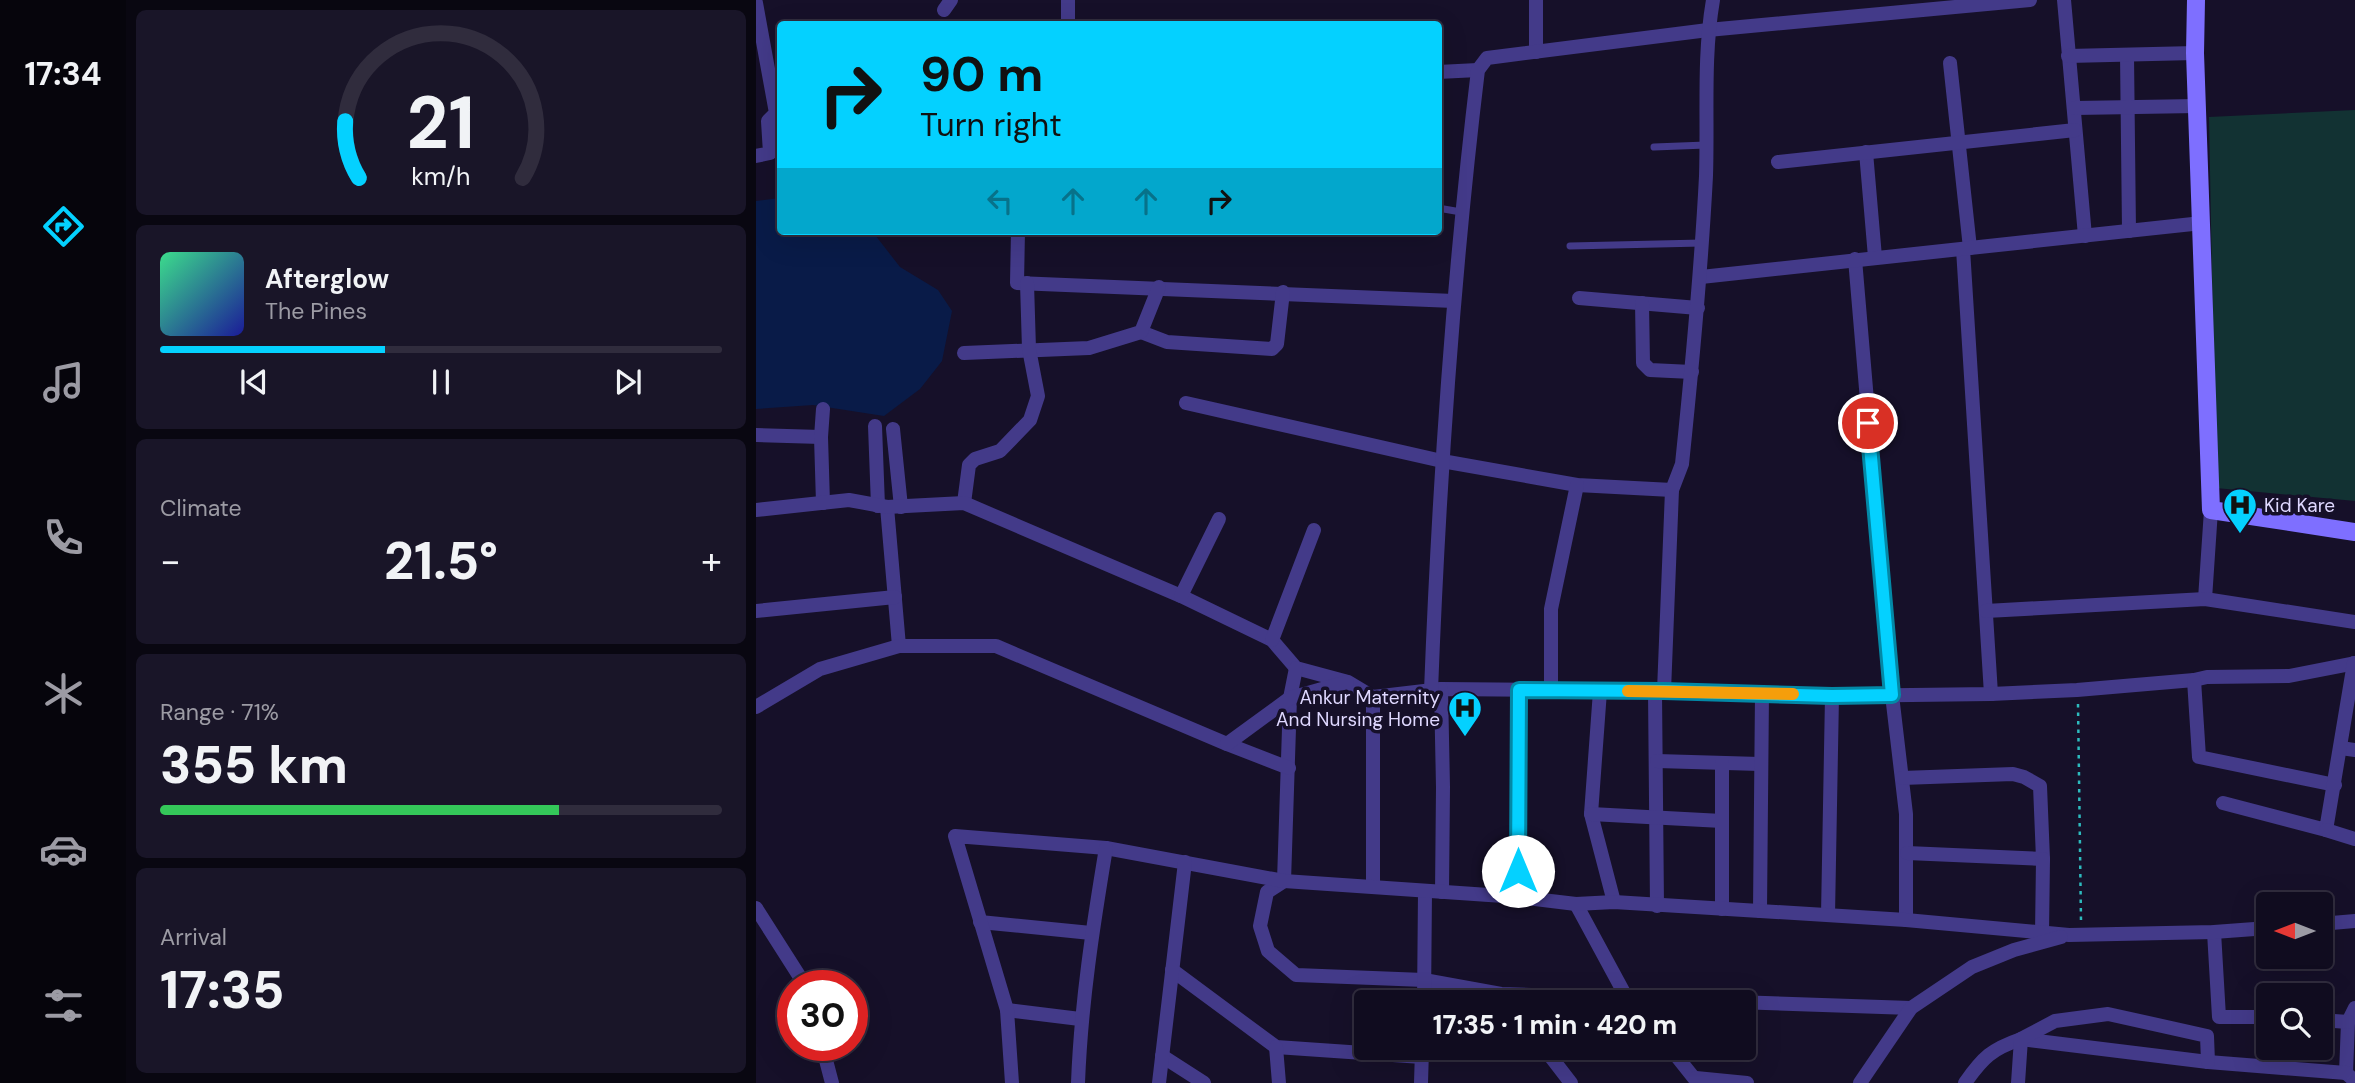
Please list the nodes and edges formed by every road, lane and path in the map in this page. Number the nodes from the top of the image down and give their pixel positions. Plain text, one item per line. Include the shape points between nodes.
1 (1068, 0) edge
2 (1536, 0) edge
3 (1713, 0) edge
4 (2030, 0) edge
5 (2064, 0) edge
6 (2196, 0) edge
7 (1995, 2) edge
8 (756, 3) edge
9 (1068, 21) edge
10 (1708, 30) junction
11 (1536, 52) junction
12 (2195, 53) junction
13 (2127, 55) junction
14 (2068, 56) junction
15 (1950, 63) dead end
16 (1478, 70) junction
17 (1442, 72) edge
18 (2197, 106) junction
19 (2127, 107) junction
20 (2075, 108) junction
21 (2075, 130) junction
22 (1959, 141) junction
23 (1707, 145) junction
24 (1654, 147) dead end
25 (1866, 152) junction
26 (756, 156) edge
27 (1778, 162) dead end
28 (1442, 209) edge
29 (1461, 212) junction
30 (2202, 223) junction
31 (2129, 231) junction
32 (1018, 235) edge
33 (2085, 236) junction
34 (1703, 243) junction
35 (1570, 246) dead end
36 (1967, 249) junction
37 (1875, 257) junction
38 (1855, 259) junction
39 (1701, 277) junction
40 (1027, 283) junction
41 (1159, 287) junction
42 (1283, 292) junction
43 (1579, 298) dead end
44 (1454, 301) junction
45 (1642, 303) junction
46 (1698, 308) junction
47 (1140, 332) junction
48 (1029, 349) junction
49 (964, 353) dead end
50 (1692, 372) junction
51 (1186, 403) dead end
52 (823, 410) dead end
53 (875, 426) dead end
54 (893, 429) dead end
55 (756, 435) edge
56 (821, 437) junction
57 (1442, 461) junction
58 (1577, 485) junction
59 (1672, 490) junction
60 (823, 503) junction
61 (964, 503) junction
62 (889, 507) junction
63 (756, 510) edge
64 (2211, 510) junction
65 (1219, 519) dead end
66 (1314, 530) dead end
67 (2355, 532) edge
68 (1181, 596) junction
69 (895, 597) junction
70 (2205, 599) junction
71 (756, 611) edge
72 (1986, 611) junction
73 (2355, 621) edge
74 (1272, 640) junction
75 (899, 646) junction
76 (2354, 663) edge
77 (1296, 668) junction
78 (2194, 680) junction
79 (1348, 682) junction
80 (1551, 689) junction
81 (1436, 690) junction
82 (1519, 690) junction
83 (1600, 691) junction
84 (1660, 691) junction
85 (1762, 693) junction
86 (1991, 694) junction
87 (1892, 695) junction
88 (1832, 696) junction
89 (1373, 697) junction
90 (1290, 698) junction
91 (2078, 703) dead end
92 (756, 707) edge
93 (1227, 744) junction
94 (2348, 749) edge
95 (1657, 761) junction
96 (1722, 763) junction
97 (1760, 764) junction
98 (1289, 768) junction
99 (1902, 778) junction
100 (2335, 785) junction
101 (2223, 803) dead end
102 (1591, 814) junction
103 (1655, 818) junction
104 (1722, 821) junction
105 (2326, 830) junction
106 (2355, 839) edge
107 (1107, 848) junction
108 (1907, 853) junction
109 (2043, 859) junction
110 (1185, 862) junction
111 (1284, 881) junction
112 (1373, 886) junction
113 (1425, 891) junction
114 (1442, 892) junction
115 (1518, 897) junction
116 (1614, 902) junction
117 (1576, 904) junction
118 (1657, 906) junction
119 (756, 908) edge
120 (1722, 909) junction
121 (1759, 911) junction
122 (1828, 915) junction
123 (1906, 920) junction
124 (2355, 921) edge
125 (980, 922) junction
126 (2333, 923) edge
127 (2256, 929) edge
128 (2214, 932) junction
129 (1091, 933) junction
130 (2042, 933) junction
131 (2075, 935) junction
132 (795, 970) edge
133 (1172, 970) junction
134 (1424, 981) junction
135 (1424, 990) edge
136 (1467, 990) edge
137 (1622, 990) edge
138 (1756, 1004) edge
139 (1911, 1008) junction
140 (2355, 1009) edge
141 (1007, 1010) junction
142 (2256, 1017) edge
143 (1080, 1019) junction
144 (2333, 1021) edge
145 (2348, 1023) junction
146 (2021, 1039) junction
147 (1276, 1047) junction
148 (1354, 1050) edge
149 (1162, 1056) junction
150 (1422, 1060) edge
151 (1553, 1060) edge
152 (1680, 1060) edge
153 (826, 1061) edge
154 (2208, 1062) junction
155 (2350, 1077) edge
156 (1697, 1081) edge
157 (832, 1083) edge
158 (1012, 1083) edge
159 (1078, 1083) edge
160 (1159, 1083) edge
161 (1204, 1083) edge
162 (1279, 1083) edge
163 (1421, 1083) edge
164 (1571, 1083) edge
165 (1747, 1083) edge
166 (1860, 1083) edge
167 (1965, 1083) edge
168 (2018, 1083) edge
169 (2332, 1083) edge

1 - 9 street
2 - 11 street
3 - 10 street
4 - 7 street
5 - 14 street
6 - 12 street
7 - 10 street
8 - 26 street via 776,113 768,121 770,153
10 - 11 street
10 - 23 street
11 - 16 street via 1487,58
12 - 13 street
12 - 18 street
13 - 14 street
13 - 19 street
14 - 20 street
15 - 22 street
16 - 17 street
16 - 29 street
18 - 19 street
18 - 30 street
19 - 20 street
19 - 31 street
20 - 21 street
21 - 22 street
21 - 33 street
22 - 25 street
22 - 36 street
23 - 24 lane
23 - 34 street
25 - 27 street
25 - 37 street
28 - 29 lane
29 - 44 street
30 - 31 street
30 - 64 street
31 - 33 street
32 - 40 street via 1017,283
33 - 36 street
34 - 35 lane
34 - 39 street
36 - 37 street
36 - 72 street
37 - 38 street
38 - 39 street
38 - 87 street
39 - 46 street
40 - 41 street
40 - 48 street
41 - 42 street
41 - 47 street
42 - 44 street
42 - 47 street via 1277,344 1272,349 1172,343
43 - 45 street
44 - 57 street
45 - 46 street
45 - 50 street via 1643,363 1650,370
46 - 50 street
47 - 48 street via 1089,348
48 - 49 street
48 - 61 street via 1038,396 1030,420 1000,451 969,465
50 - 59 street via 1682,464
51 - 57 street
52 - 56 street
53 - 62 street
54 - 62 street
55 - 56 street
56 - 60 street
57 - 58 street
57 - 81 street
58 - 59 street
58 - 80 street via 1551,609
59 - 84 street
60 - 62 street via 849,500
60 - 63 street
61 - 62 street
61 - 68 street
62 - 69 street
64 - 67 street
64 - 70 street
65 - 68 street
66 - 74 street
68 - 74 street
69 - 71 street
69 - 75 street
70 - 72 street
70 - 73 street
72 - 86 street
74 - 77 street
75 - 92 street via 821,669
75 - 93 street via 996,646
76 - 78 street via 2289,676
76 - 94 street
77 - 79 street
77 - 90 street
78 - 86 street
78 - 100 street via 2199,757
79 - 89 street
79 - 90 street
80 - 82 street
80 - 83 street
81 - 82 street
81 - 89 street
81 - 114 street via 1443,787
82 - 115 street
83 - 84 street
83 - 102 street
84 - 85 street
84 - 95 street
85 - 88 street
85 - 97 street
86 - 87 street
87 - 88 street
87 - 99 street
88 - 122 street
89 - 112 street
90 - 93 street
90 - 98 street
91 - 131 path
93 - 98 street
94 - 100 street
95 - 96 street
95 - 103 street
96 - 97 street
96 - 104 street
97 - 121 street
98 - 111 street
99 - 108 street
99 - 109 street via 2013,774 2040,786
100 - 105 street
101 - 105 street
102 - 103 street
102 - 116 street
103 - 104 street
103 - 118 street
104 - 120 street
105 - 106 street
107 - 110 street
107 - 125 street via 955,836
107 - 129 street
108 - 109 street
108 - 123 street
109 - 130 street
110 - 111 street
110 - 133 street
111 - 112 street
111 - 134 street via 1267,892 1260,926 1268,951 1296,975
112 - 113 street
113 - 114 street
113 - 134 street
114 - 115 street
115 - 117 street
116 - 117 street
116 - 118 street
117 - 137 street
118 - 120 street
119 - 132 street
120 - 121 street
121 - 122 street
122 - 123 street
123 - 130 street
124 - 126 street
125 - 129 street
125 - 141 street
127 - 128 street
128 - 131 street
128 - 142 street via 2218,1017
129 - 143 street
130 - 131 street
131 - 139 street via 2014,950 1972,967
133 - 147 street
133 - 149 street
134 - 135 street
134 - 136 street
138 - 139 street
139 - 166 street
140 - 145 street
141 - 143 street
141 - 158 street
143 - 159 street
144 - 145 street
145 - 155 street
146 - 154 street
146 - 154 street via 2055,1021 2108,1014 2207,1036
146 - 167 street via 1996,1048
146 - 168 street
147 - 148 street
147 - 162 street
149 - 160 street
149 - 161 street
150 - 163 street
151 - 164 street
152 - 156 street
153 - 157 street
154 - 155 street
155 - 169 street
156 - 165 street

